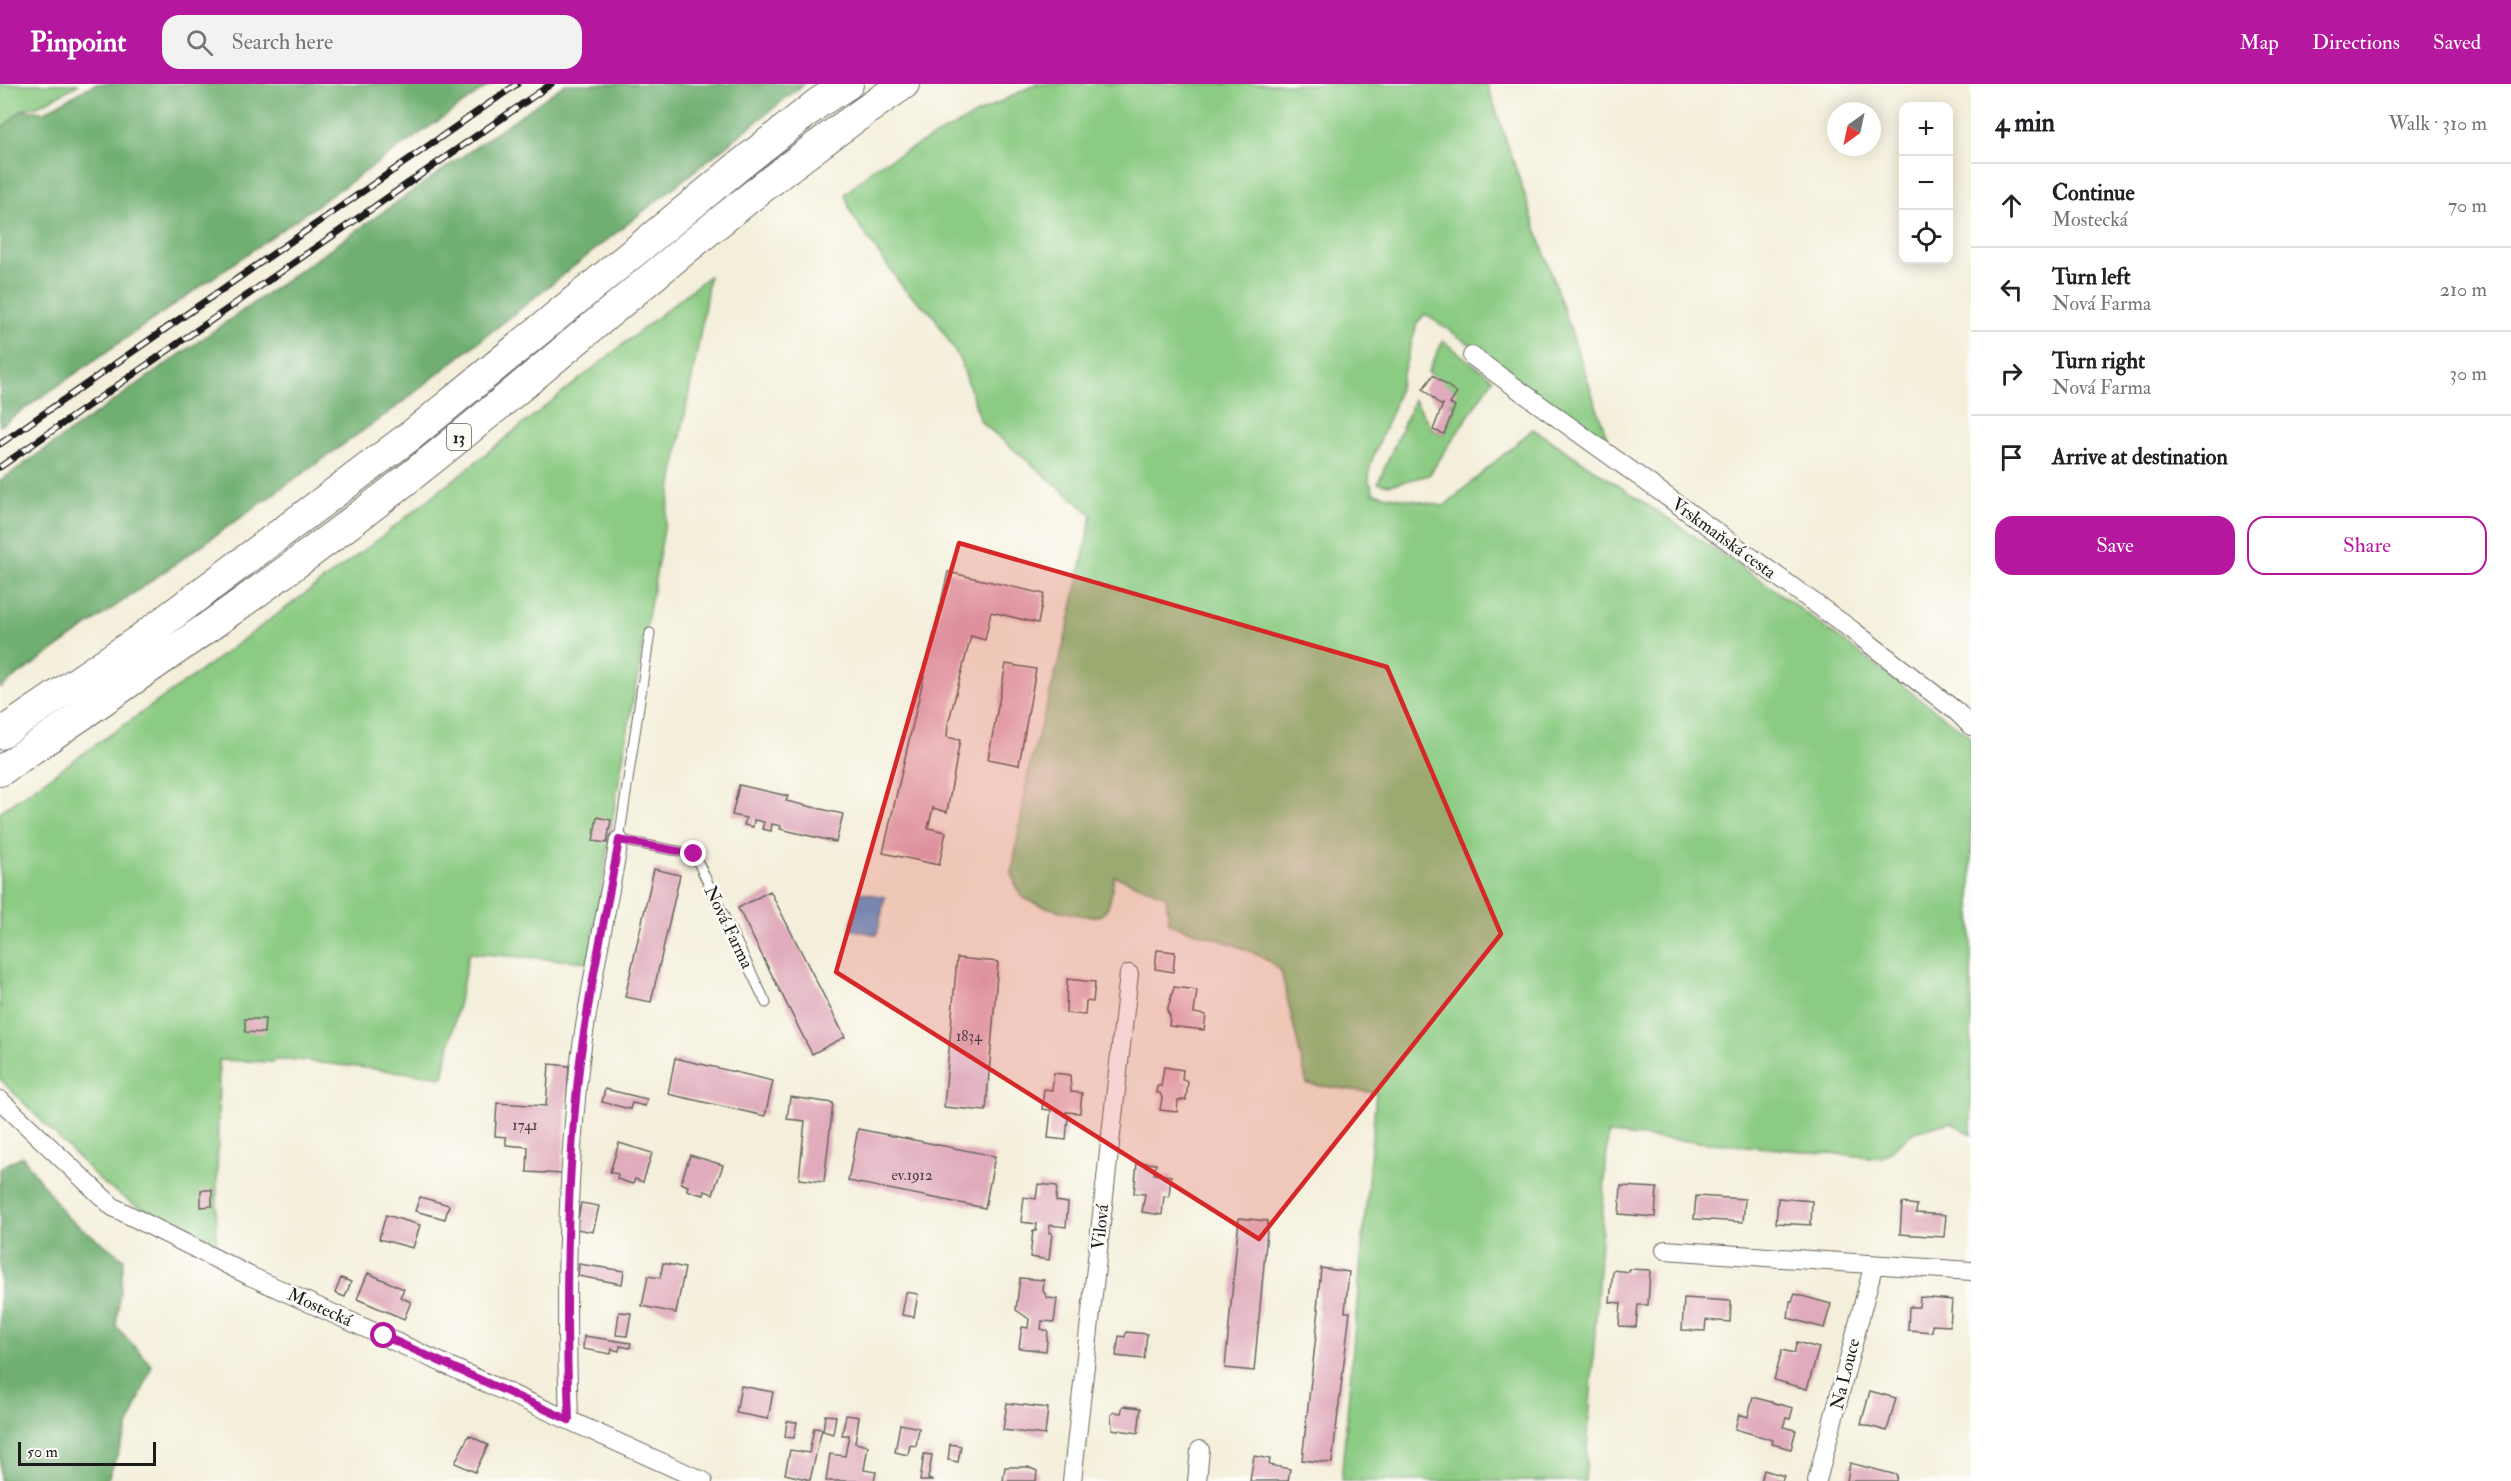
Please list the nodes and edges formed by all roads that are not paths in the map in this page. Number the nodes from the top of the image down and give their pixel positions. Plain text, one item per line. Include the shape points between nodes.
1 (848, 84) edge
2 (904, 84) edge
3 (1472, 356) dead end
4 (650, 633) dead end
5 (1971, 726) edge
6 (0, 734) edge
7 (0, 771) edge
8 (619, 840) junction
9 (1129, 974) dead end
10 (766, 1003) dead end
11 (0, 1100) edge
12 (1665, 1250) dead end
13 (1873, 1266) junction
14 (1971, 1271) edge
15 (569, 1420) junction
16 (1200, 1450) dead end
17 (703, 1481) edge
18 (1072, 1481) edge
19 (1197, 1481) edge
20 (1817, 1481) edge

1 - 6 highway, 13 via 740,165 414,433 148,633
2 - 7 highway, 13 via 837,129 762,188 435,457 268,586
3 - 5 street, Vrskmaňská cesta via 1852,630
4 - 8 lane
8 - 10 lane, Nová Farma via 694,854
8 - 15 street via 579,1067 568,1192
9 - 18 street, Vilová
11 - 15 street, Mostecká via 113,1207 250,1275
12 - 13 street
13 - 14 street
13 - 20 street, Na Louce
15 - 17 street, Mostecká
16 - 19 street

